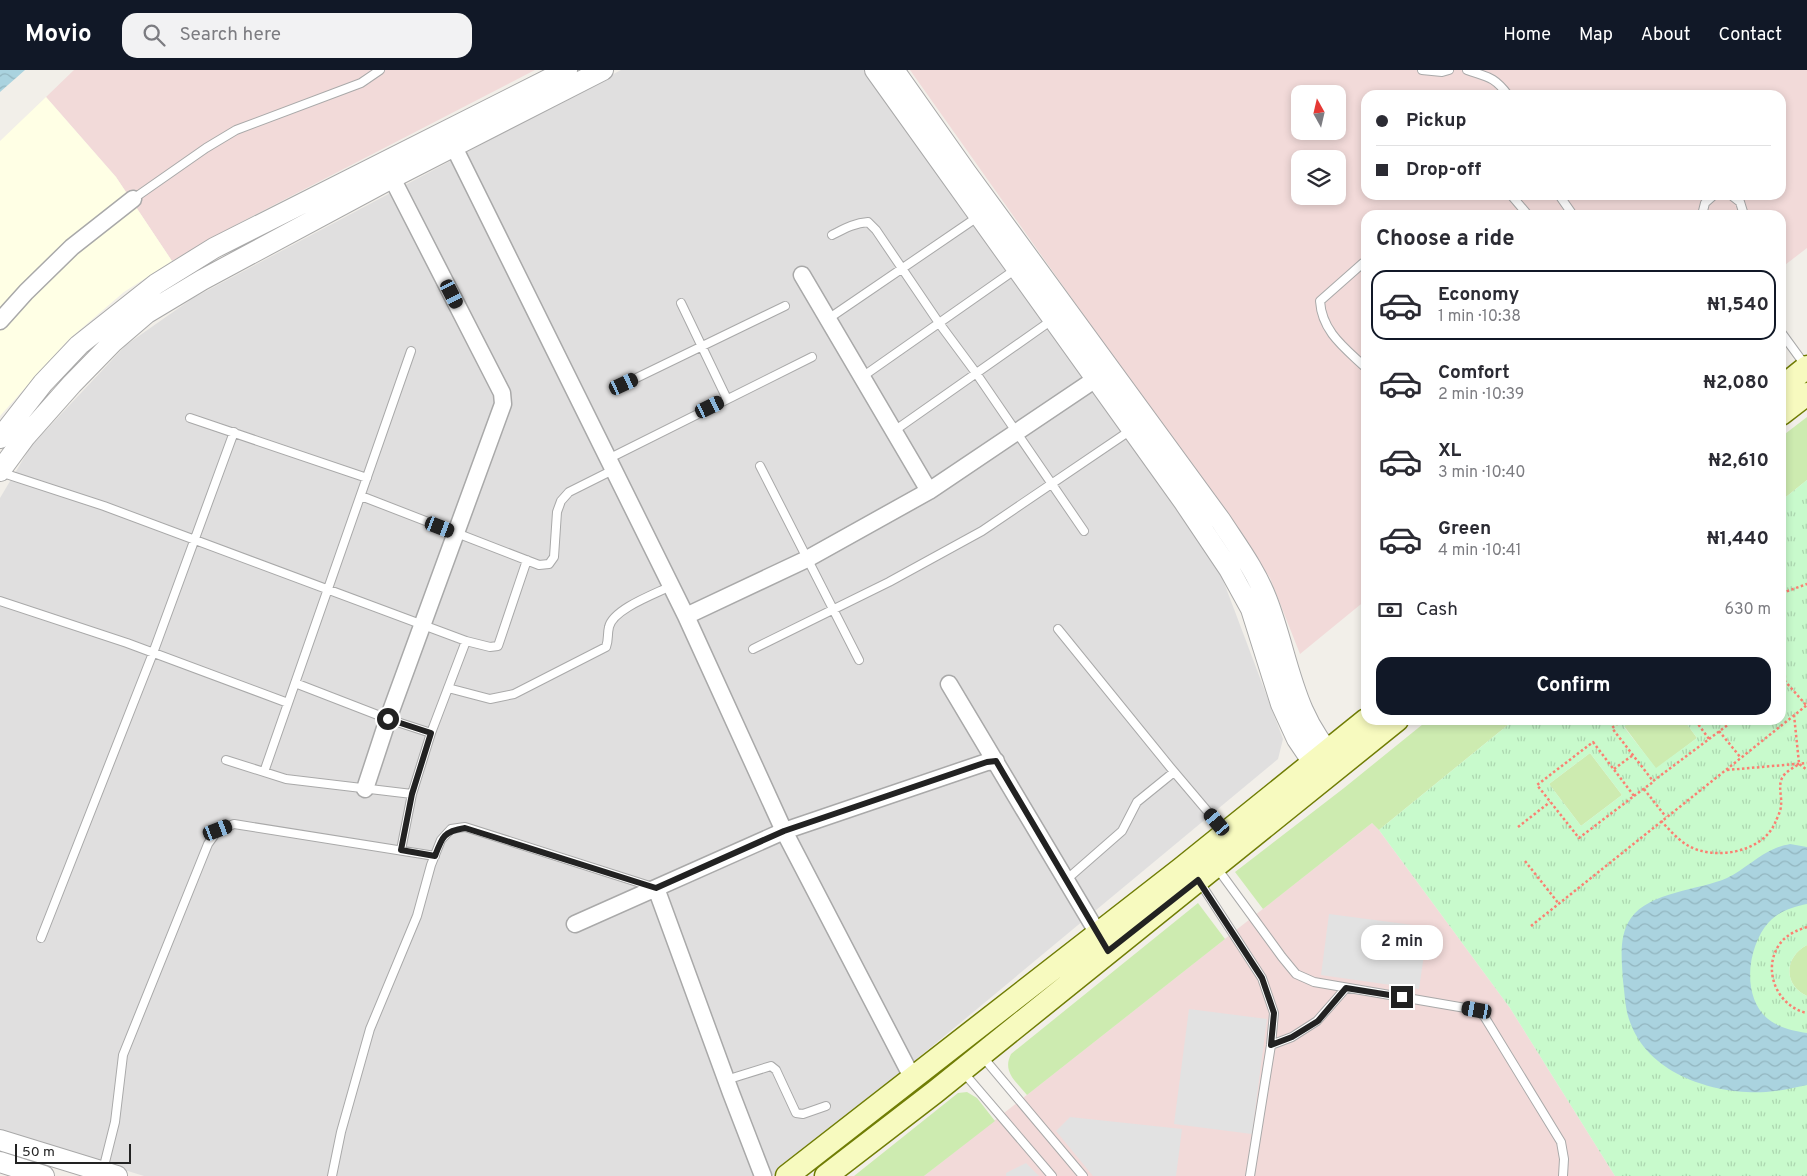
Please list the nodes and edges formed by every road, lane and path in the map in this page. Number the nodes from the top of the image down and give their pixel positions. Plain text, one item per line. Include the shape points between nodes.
1 (380, 70) edge
2 (567, 70) edge
3 (603, 70) edge
4 (875, 70) edge
5 (894, 70) edge
6 (1422, 70) edge
7 (1449, 70) edge
8 (1467, 70) edge
9 (1504, 90) edge
10 (451, 139) junction
11 (392, 178) junction
12 (133, 199) joint
13 (1515, 200) edge
14 (1524, 210) edge
15 (979, 216) junction
16 (832, 236) dead end
17 (1361, 264) edge
18 (902, 269) junction
19 (1017, 269) junction
20 (802, 275) dead end
21 (681, 303) dead end
22 (785, 306) dead end
23 (828, 319) junction
24 (1053, 319) junction
25 (0, 321) edge
26 (939, 323) junction
27 (1786, 339) edge
28 (702, 347) junction
29 (412, 351) dead end
30 (812, 357) dead end
31 (1361, 363) edge
32 (1807, 368) edge
33 (976, 373) junction
34 (1102, 374) junction
35 (862, 377) junction
36 (624, 384) dead end
37 (1786, 384) edge
38 (1807, 394) edge
39 (727, 399) junction
40 (1786, 410) edge
41 (190, 418) dead end
42 (1132, 429) junction
43 (894, 431) junction
44 (234, 432) junction
45 (1016, 432) junction
46 (0, 438) edge
47 (611, 464) junction
48 (760, 466) dead end
49 (0, 471) edge
50 (367, 478) junction
51 (1052, 484) junction
52 (929, 492) junction
53 (361, 496) junction
54 (1084, 531) dead end
55 (456, 533) junction
56 (195, 540) junction
57 (807, 559) junction
58 (527, 560) junction
59 (1807, 584) edge
60 (671, 586) junction
61 (328, 588) junction
62 (1786, 592) edge
63 (0, 601) edge
64 (833, 610) junction
65 (686, 616) junction
66 (423, 624) junction
67 (1058, 629) dead end
68 (466, 641) junction
69 (753, 648) dead end
70 (153, 653) junction
71 (859, 660) dead end
72 (1786, 682) edge
73 (295, 684) junction
74 (949, 684) dead end
75 (448, 688) junction
76 (288, 703) junction
77 (1807, 705) edge
78 (1794, 715) junction
79 (388, 719) junction
80 (1786, 721) edge
81 (1362, 725) edge
82 (1390, 725) edge
83 (1616, 725) edge
84 (1699, 725) edge
85 (1728, 725) edge
86 (1782, 725) edge
87 (1719, 731) junction
88 (431, 733) junction
89 (1709, 739) junction
90 (1633, 755) junction
91 (1741, 758) junction
92 (226, 760) dead end
93 (996, 761) junction
94 (1807, 763) edge
95 (1799, 764) junction
96 (1326, 765) junction
97 (1614, 769) junction
98 (1726, 770) junction
99 (1807, 770) edge
100 (264, 772) junction
101 (1174, 772) junction
102 (1653, 782) junction
103 (365, 789) junction
104 (1644, 789) junction
105 (412, 794) junction
106 (1634, 796) junction
107 (1550, 802) junction
108 (1666, 817) junction
109 (1661, 822) junction
110 (1518, 827) dead end
111 (784, 831) junction
112 (1226, 833) junction
113 (401, 850) junction
114 (435, 856) junction
115 (1526, 862) dead end
116 (1215, 866) junction
117 (1066, 880) junction
118 (1198, 880) junction
119 (656, 888) junction
120 (1559, 904) junction
121 (575, 924) dead end
122 (1531, 926) dead end
123 (1807, 927) edge
124 (41, 938) dead end
125 (1103, 943) junction
126 (1346, 988) junction
127 (1807, 1013) edge
128 (1271, 1045) junction
129 (981, 1055) junction
130 (962, 1070) junction
131 (913, 1079) junction
132 (726, 1080) junction
133 (826, 1106) dead end
134 (0, 1140) edge
135 (0, 1162) edge
136 (110, 1174) edge
137 (44, 1176) edge
138 (332, 1176) edge
139 (763, 1176) edge
140 (787, 1176) edge
141 (826, 1176) edge
142 (1052, 1176) edge
143 (1083, 1176) edge
144 (1250, 1176) edge
145 (1563, 1176) edge

1 - 12 lane via 361,83 236,130
2 - 10 street
3 - 10 street
4 - 15 street
5 - 34 street
6 - 7 lane
8 - 9 lane via 1491,78
10 - 11 street
10 - 46 street via 214,248 156,284 79,345 43,383
10 - 47 street
11 - 49 street via 147,313 72,384
11 - 55 street via 502,393 500,413
12 - 25 street via 72,247
13 - 14 lane
15 - 18 lane
15 - 19 street
16 - 18 lane via 852,225 868,222
17 - 31 lane via 1320,301 1325,324 1336,340
18 - 23 lane
18 - 26 lane
19 - 24 street
19 - 26 lane
20 - 23 street
21 - 28 lane
22 - 28 lane
23 - 35 street
24 - 33 lane
24 - 34 street
26 - 33 lane
26 - 35 lane
27 - 32 lane
28 - 36 lane
28 - 39 lane
29 - 50 lane
30 - 39 lane
32 - 37 main road
33 - 43 lane
33 - 45 lane
34 - 42 street
34 - 45 street
34 - 96 street via 1220,521 1253,569 1279,634 1298,700
35 - 43 street
38 - 40 main road
39 - 47 lane
41 - 44 lane
42 - 51 lane
42 - 96 street via 1219,554 1254,618 1281,704 1297,739
43 - 52 street
44 - 50 lane
44 - 56 lane
45 - 51 lane
45 - 52 street
47 - 58 lane via 561,501 554,557 549,564 539,565
47 - 60 street
48 - 57 lane
49 - 56 lane
50 - 53 lane
51 - 54 lane
51 - 64 lane via 982,531
52 - 57 street
53 - 55 lane
53 - 61 lane
55 - 58 lane
55 - 66 street
56 - 61 lane
56 - 70 lane
57 - 64 lane
57 - 65 street
58 - 68 lane via 498,646
59 - 62 path
60 - 65 street
60 - 75 lane via 613,618 606,647 514,694 490,700
61 - 66 lane
61 - 73 lane
63 - 70 lane
64 - 69 lane
64 - 71 lane
65 - 111 street
66 - 68 lane
66 - 79 street
67 - 101 lane
68 - 75 lane
70 - 76 lane
70 - 124 lane
72 - 77 path
73 - 76 lane
73 - 79 lane
74 - 93 street
75 - 88 lane
76 - 100 lane
77 - 78 path
78 - 80 path
78 - 95 path
79 - 88 lane
79 - 103 street
81 - 96 main road
82 - 96 main road
83 - 90 path via 1612,728
84 - 89 path
85 - 87 path
86 - 91 path
87 - 89 path
87 - 91 path
88 - 105 lane
89 - 102 path
90 - 97 path
90 - 102 path
91 - 98 path
92 - 100 lane
93 - 111 street
93 - 117 street
94 - 95 path
95 - 98 path
95 - 99 path
95 - 109 path via 1782,776 1781,808 1774,826 1761,841 1745,850 1711,853 1687,846
96 - 112 main road
96 - 116 main road
97 - 106 path
97 - 107 path via 1593,742 1537,785
98 - 108 path
100 - 103 lane via 286,779
101 - 112 lane
101 - 117 lane via 1137,802 1122,831
102 - 104 path
103 - 105 lane
104 - 106 path
104 - 108 path
105 - 113 lane
106 - 107 path via 1579,838
107 - 110 path
108 - 109 path
109 - 120 path
111 - 119 street
111 - 131 street
112 - 125 main road
113 - 114 lane
113 - 136 lane via 234,824 218,830 208,844 123,1055
114 - 119 lane via 441,840 451,830 465,828
114 - 138 lane via 418,916 370,1030
115 - 120 path
116 - 118 main road
116 - 126 lane via 1296,974 1314,982
117 - 125 street
118 - 125 main road
118 - 128 lane via 1262,978 1274,1013
119 - 121 street
119 - 132 street
120 - 122 path
123 - 127 path via 1783,940 1775,952 1772,966 1778,994 1787,1004
125 - 129 main road
125 - 131 main road
126 - 128 lane via 1318,1021
126 - 145 lane via 1477,1010 1484,1016 1561,1142
128 - 144 lane
129 - 130 main road
129 - 143 lane
130 - 141 main road
130 - 142 lane
131 - 140 main road
132 - 133 lane via 771,1066 776,1070 796,1113 803,1114
132 - 139 street
134 - 136 street
135 - 137 street

